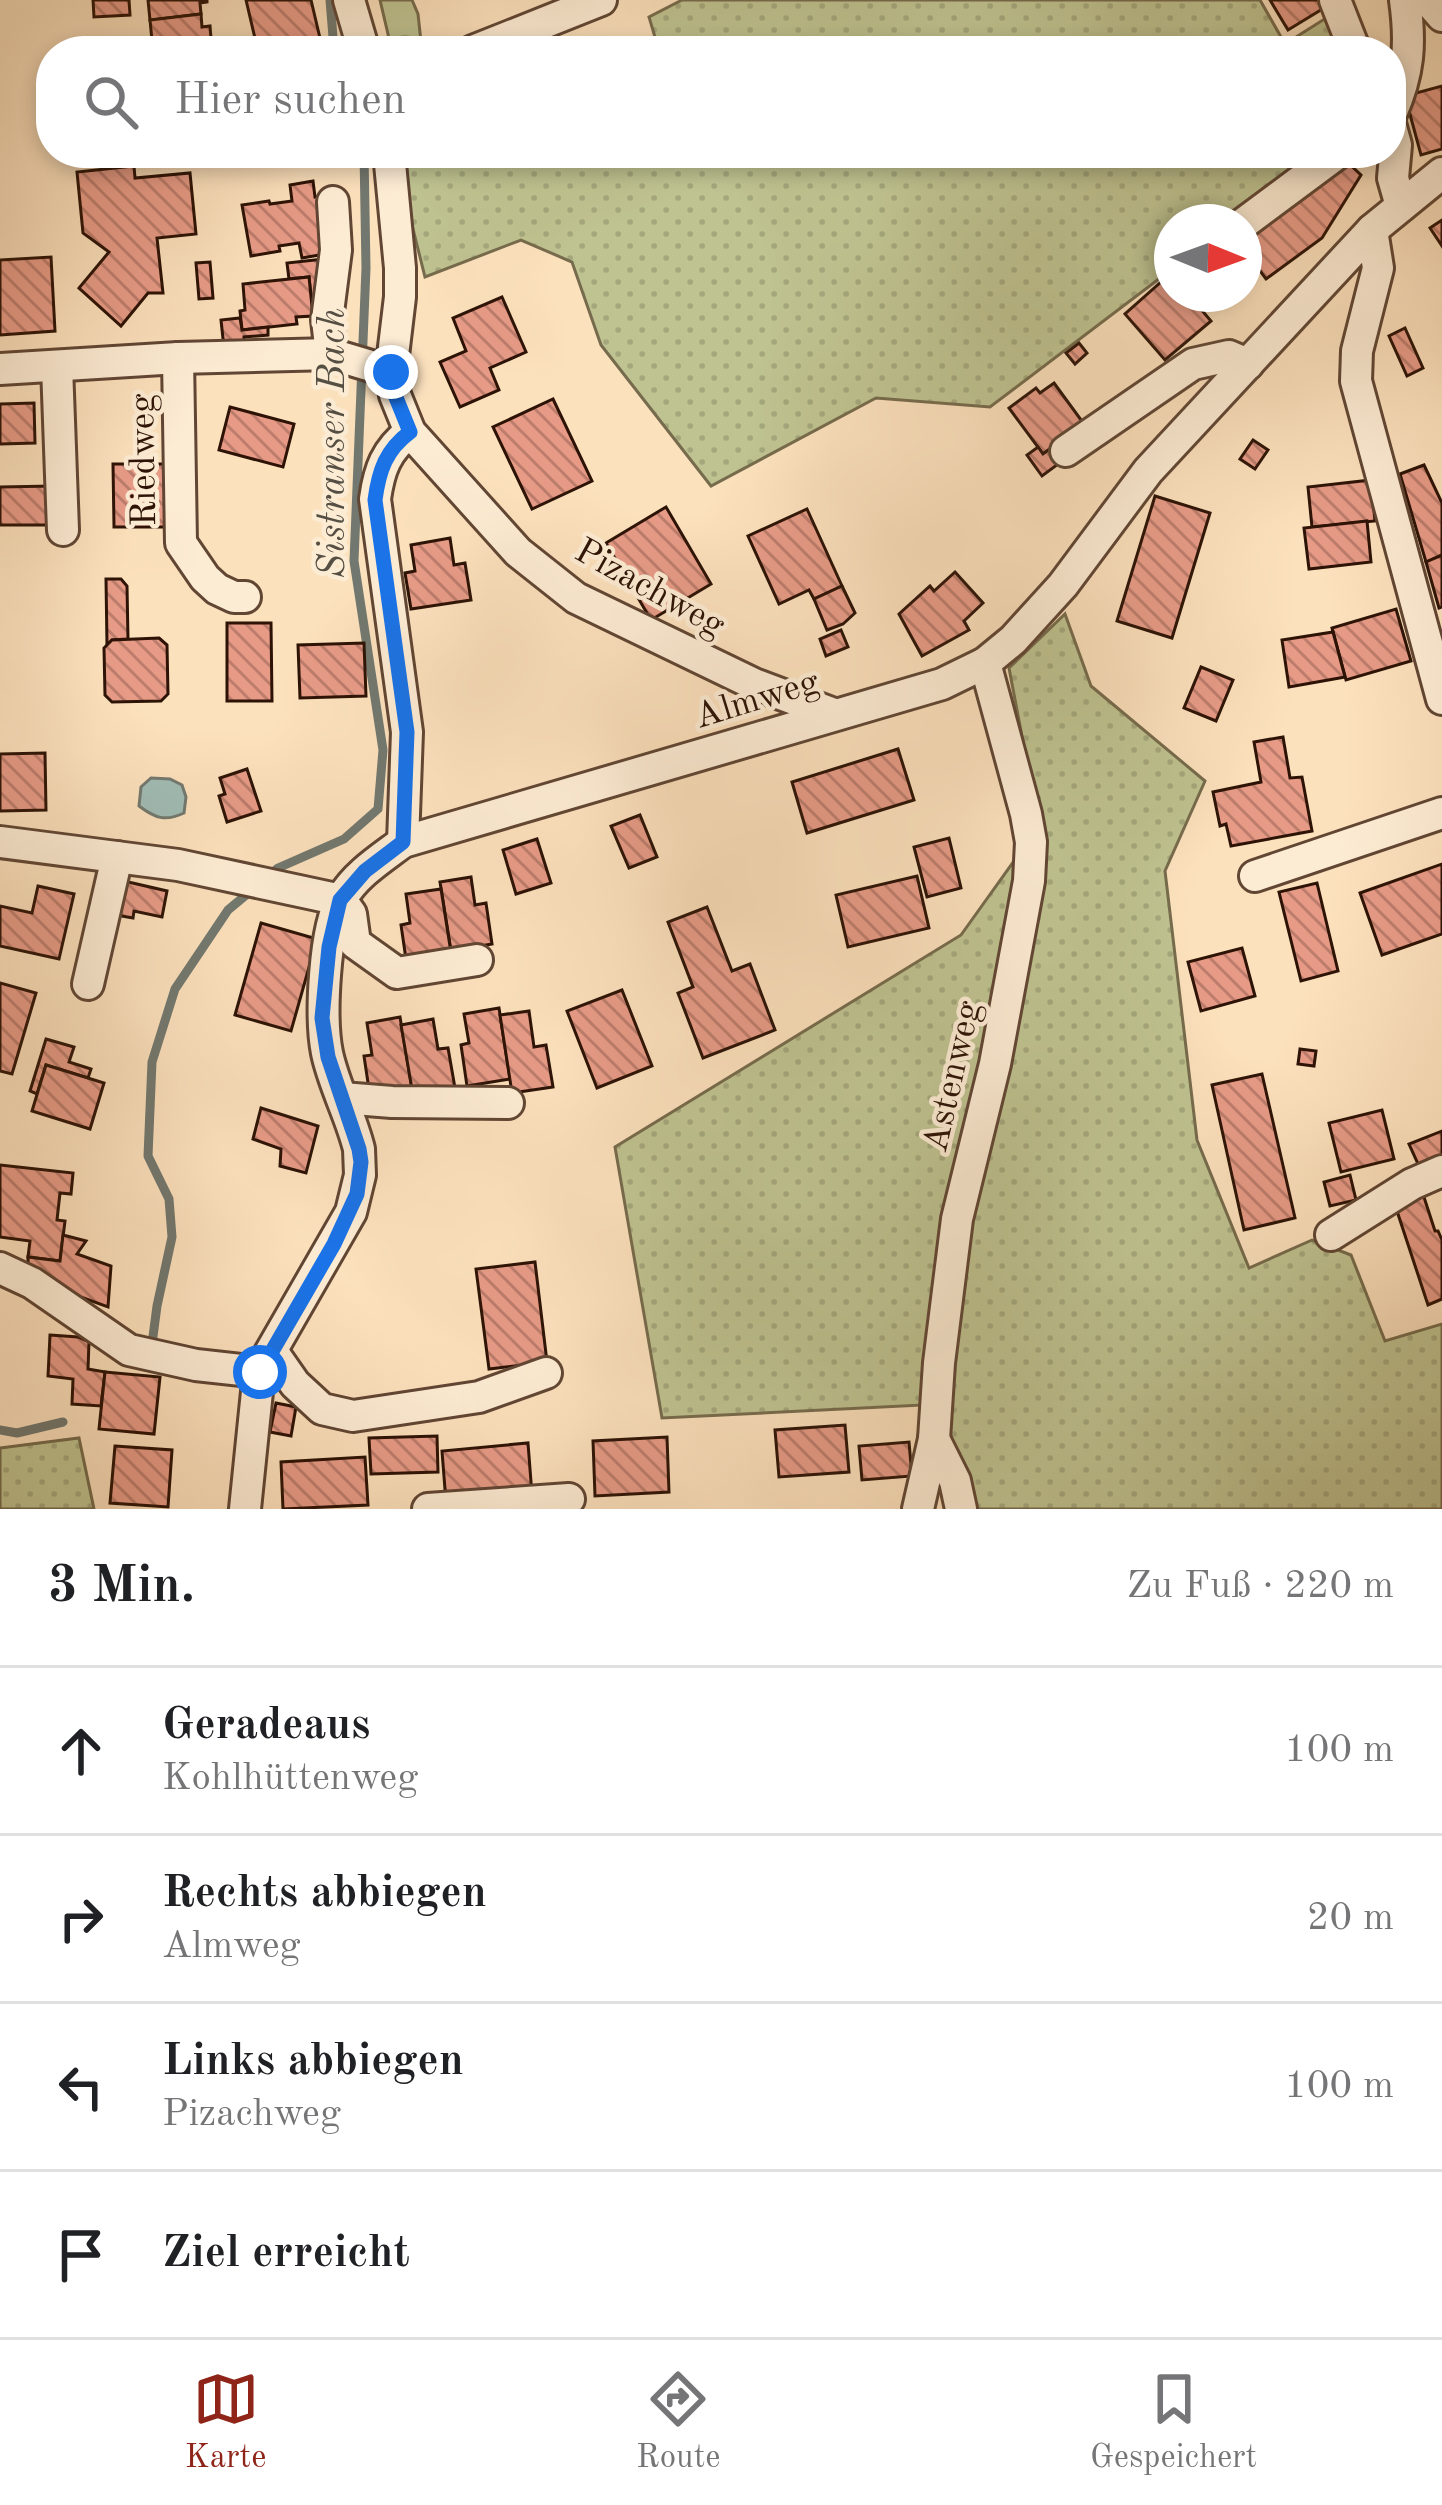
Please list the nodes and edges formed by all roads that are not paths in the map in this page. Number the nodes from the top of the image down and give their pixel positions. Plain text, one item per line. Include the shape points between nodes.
1 (349, 0) edge
2 (601, 0) edge
3 (1335, 0) edge
4 (1405, 0) edge
5 (1428, 0) edge
6 (1442, 16) edge
7 (360, 36) edge
8 (511, 36) edge
9 (1349, 36) edge
10 (1406, 78) edge
11 (390, 168) edge
12 (1318, 168) edge
13 (1394, 168) edge
14 (1442, 173) edge
15 (333, 202) dead end
16 (1401, 206) junction
17 (1262, 210) edge
18 (1372, 230) junction
19 (178, 358) junction
20 (362, 363) junction
21 (1248, 364) junction
22 (57, 366) junction
23 (0, 369) edge
24 (410, 432) junction
25 (1066, 451) dead end
26 (63, 530) dead end
27 (244, 597) dead end
28 (985, 663) junction
29 (1442, 699) edge
30 (834, 714) junction
31 (1442, 813) edge
32 (0, 842) edge
33 (403, 842) junction
34 (117, 857) junction
35 (1256, 876) dead end
36 (340, 900) junction
37 (477, 960) dead end
38 (88, 985) dead end
39 (342, 1098) junction
40 (508, 1103) dead end
41 (1442, 1171) edge
42 (1330, 1234) dead end
43 (0, 1268) edge
44 (266, 1362) junction
45 (546, 1373) dead end
46 (934, 1439) junction
47 (568, 1499) dead end
48 (244, 1509) edge
49 (428, 1509) edge
50 (918, 1509) edge
51 (961, 1509) edge

1 - 7 street
2 - 8 street
3 - 9 street
4 - 10 street
5 - 6 street
11 - 20 street, Pizachweg via 400,297
12 - 17 street
13 - 16 street
14 - 16 street, Almweg
15 - 20 street via 327,320
16 - 18 street, Almweg
18 - 21 street, Almweg
18 - 29 street via 1378,268 1356,381
19 - 20 street, Riedweg
19 - 22 street, Riedweg
19 - 27 street, Riedweg via 181,543 217,590
20 - 24 street, Pizachweg via 395,395
21 - 25 street via 1229,356 1192,364
21 - 28 street, Almweg via 1148,471 1064,585
22 - 23 street, Riedweg
22 - 26 street
24 - 30 street, Pizachweg via 518,552 576,598 754,685
24 - 33 street via 380,468 375,500 407,732
28 - 30 street, Almweg via 942,684
28 - 46 street, Astenweg via 1026,814 1029,881 957,1219
30 - 33 street, Almweg
31 - 35 street
32 - 34 street
33 - 36 street, Almweg
34 - 36 street
34 - 38 street
36 - 37 street via 355,943 397,974
36 - 39 street via 322,1018
39 - 40 street
39 - 44 street via 361,1162 357,1194
41 - 42 street
43 - 44 street via 136,1354 196,1365
44 - 45 street via 322,1409 353,1416 479,1397
44 - 48 street
46 - 50 street, Astenweg
46 - 51 street
47 - 49 street

